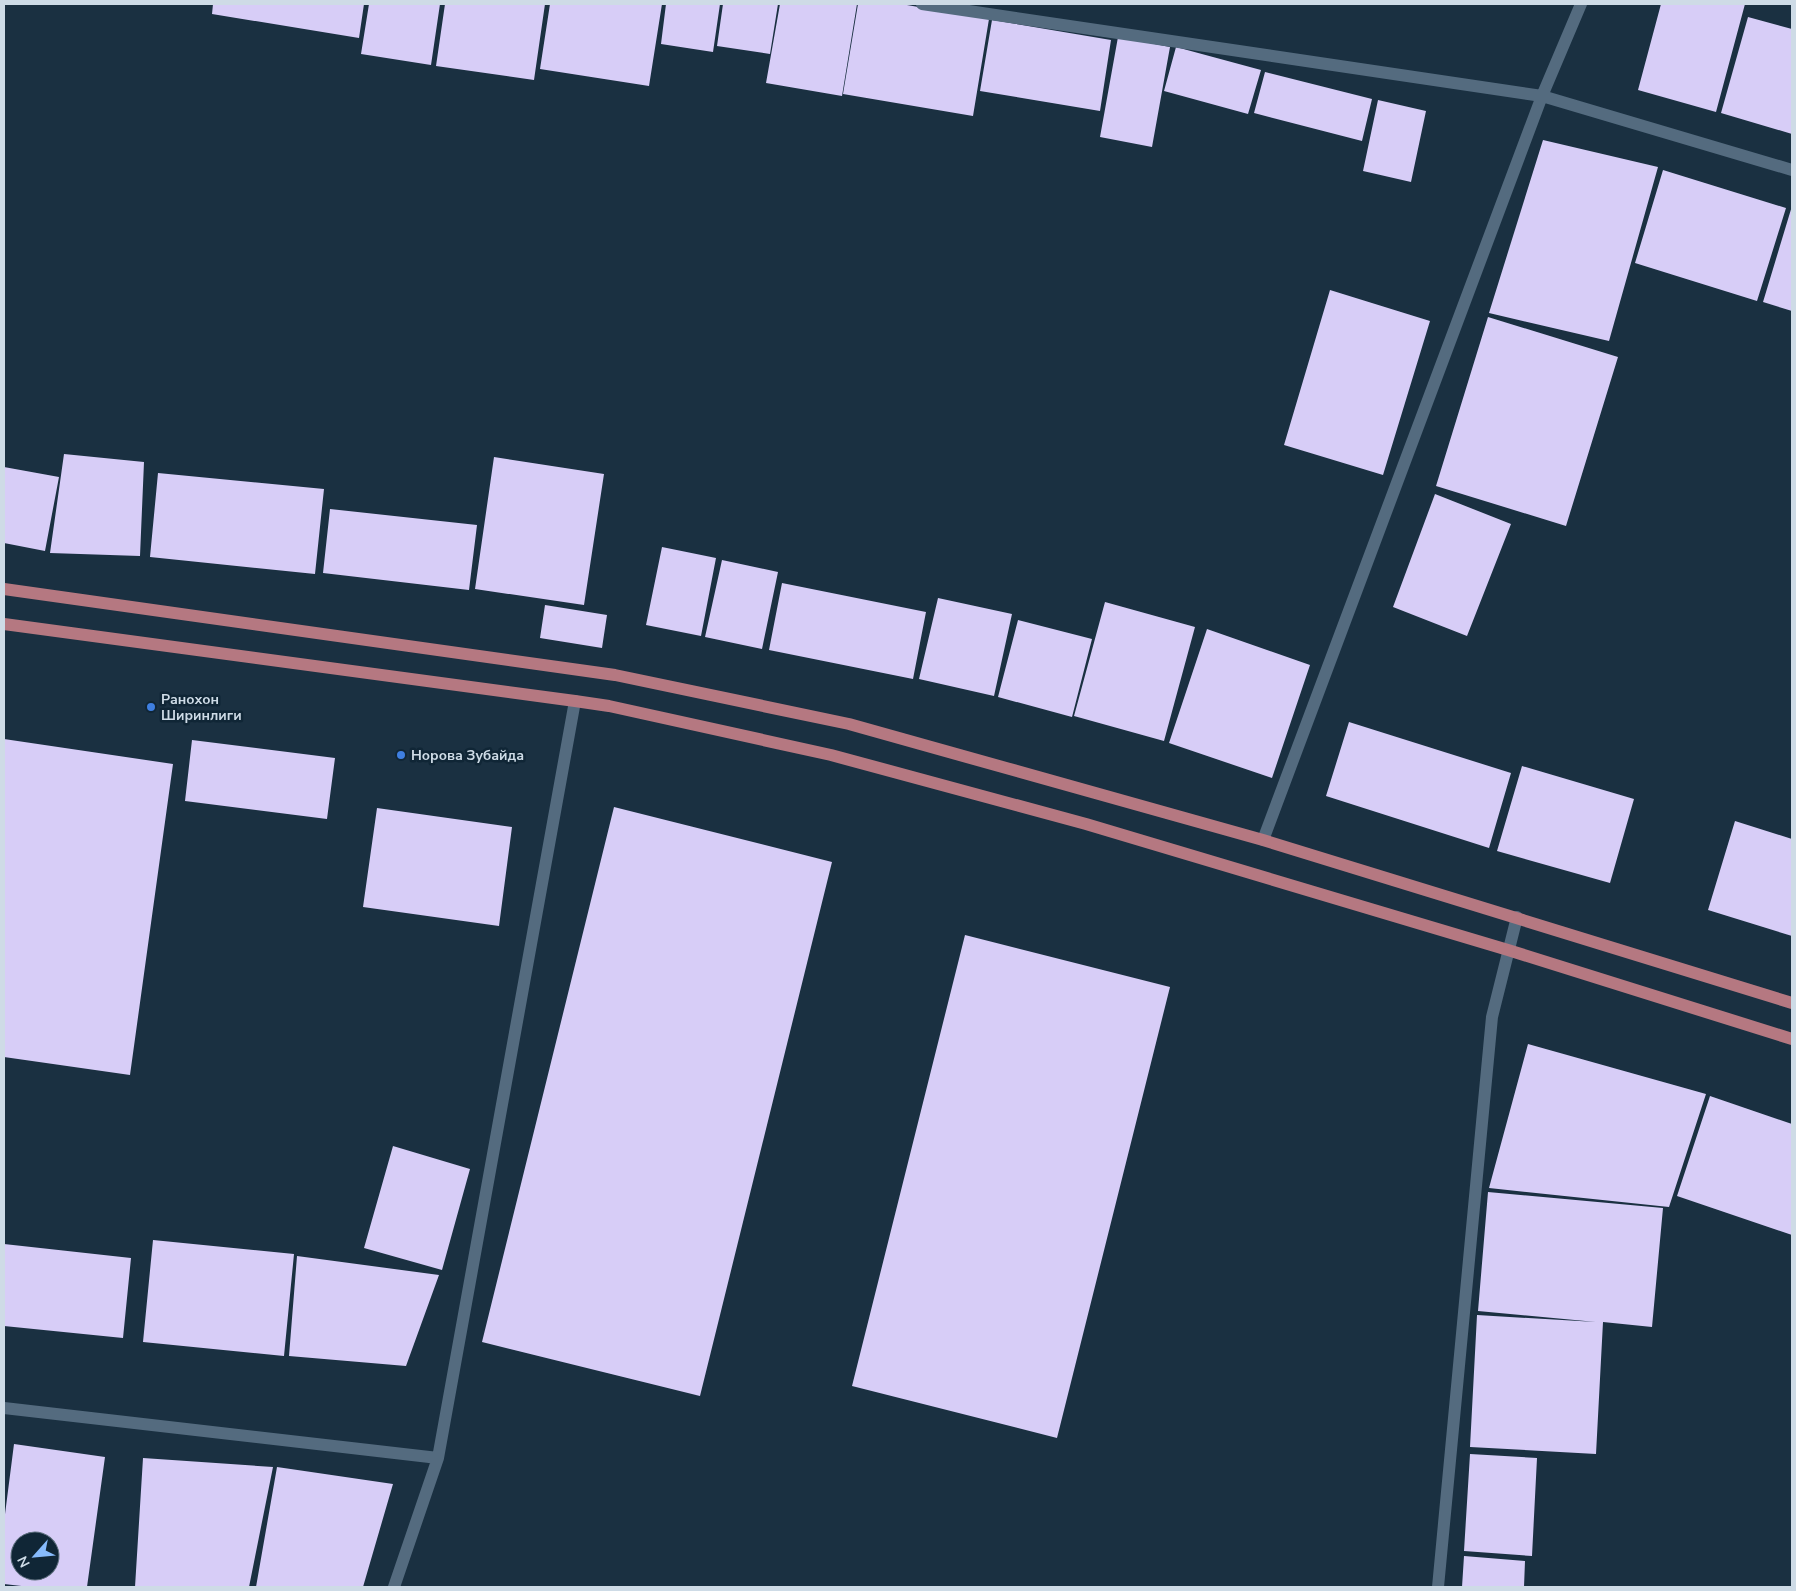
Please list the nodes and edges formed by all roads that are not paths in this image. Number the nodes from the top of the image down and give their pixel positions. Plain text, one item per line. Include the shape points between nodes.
1 (922, 4) edge
2 (1580, 4) edge
3 (1542, 96) junction
4 (1792, 170) edge
5 (4, 589) edge
6 (4, 624) edge
7 (575, 701) junction
8 (1263, 840) junction
9 (1517, 917) junction
10 (1508, 950) junction
11 (1792, 1003) edge
12 (1792, 1039) edge
13 (4, 1408) edge
14 (438, 1458) junction
15 (394, 1587) edge
16 (1438, 1587) edge

1 - 3 street
2 - 3 street
3 - 4 street
3 - 8 street
5 - 8 main road via 615,675 849,724
6 - 7 main road
7 - 10 main road via 850,760 1086,824
7 - 14 street
8 - 9 main road
9 - 10 street
9 - 11 main road
10 - 12 main road
10 - 16 street via 1492,1017
13 - 14 street
14 - 15 street

